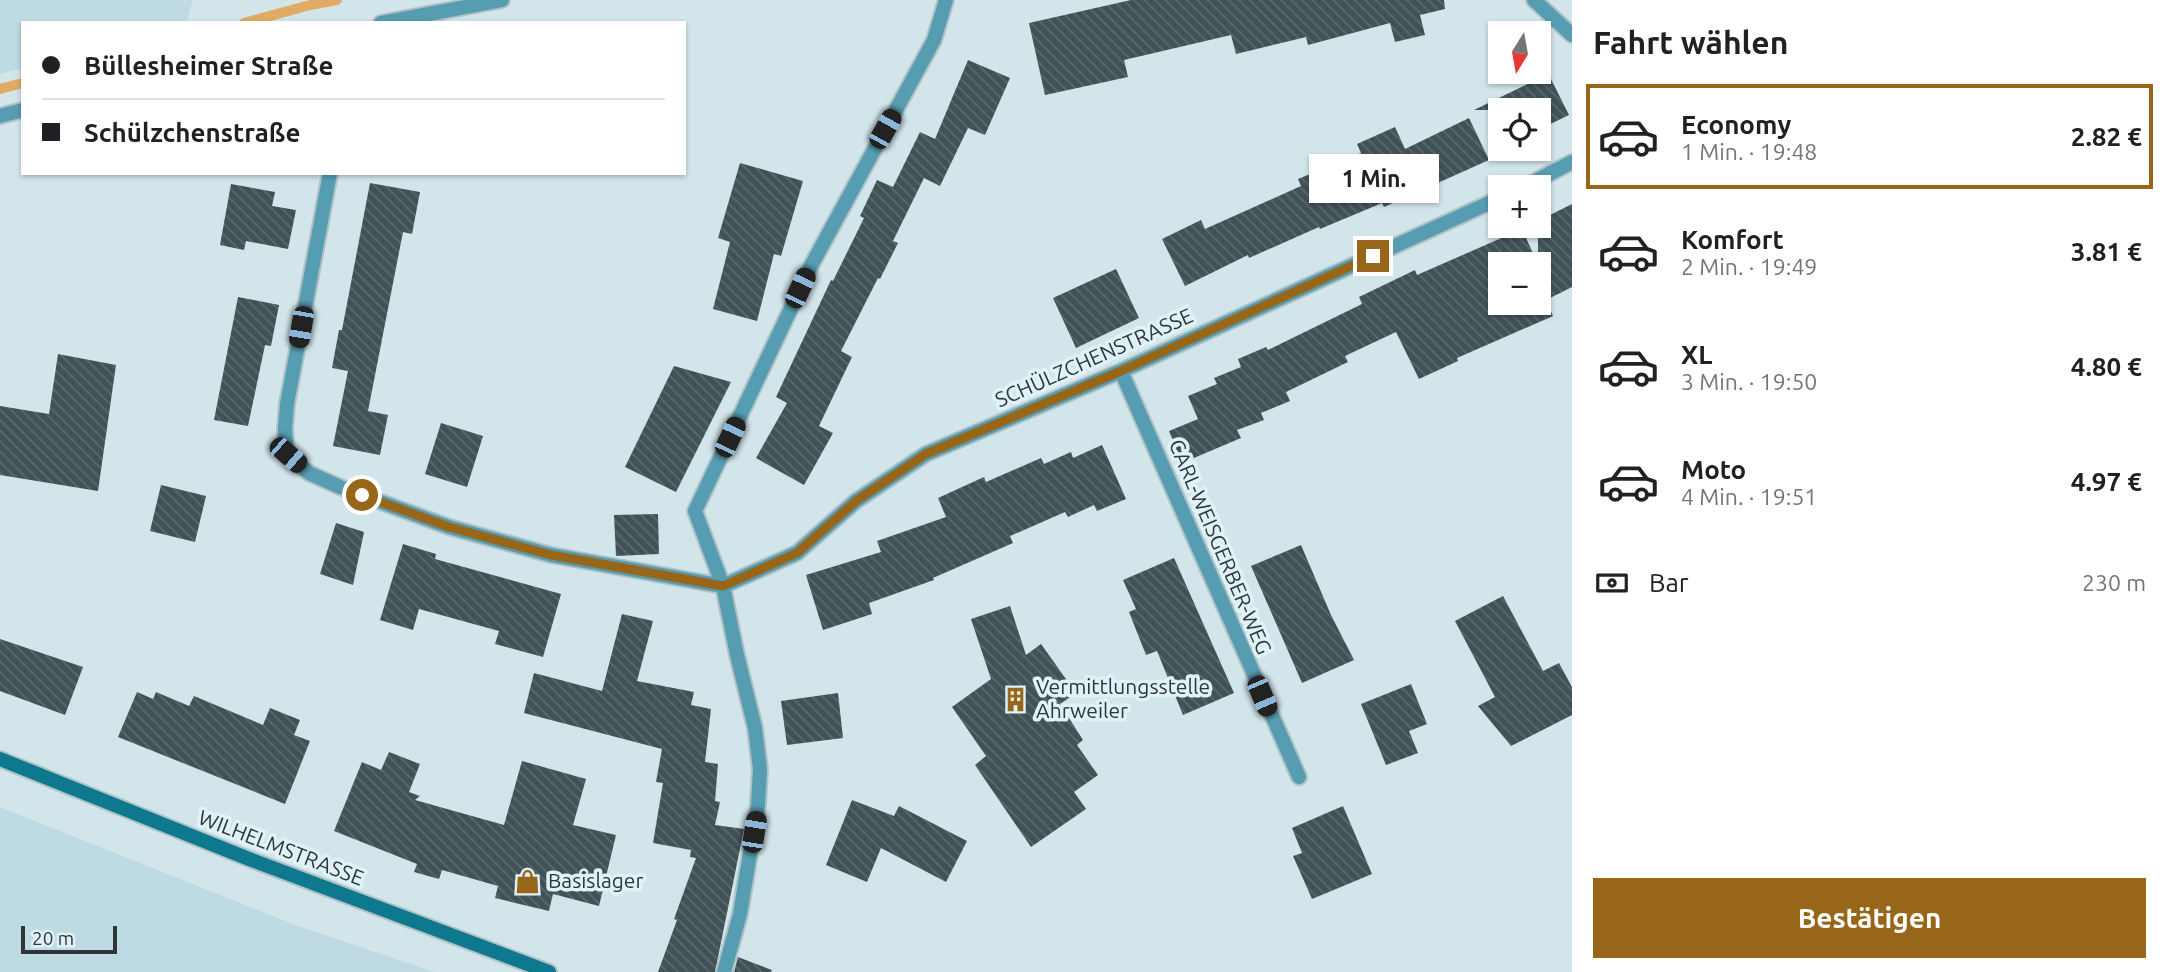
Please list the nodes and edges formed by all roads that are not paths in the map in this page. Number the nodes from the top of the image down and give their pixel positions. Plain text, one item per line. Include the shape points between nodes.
1 (502, 0) edge
2 (946, 0) edge
3 (1534, 0) edge
4 (392, 21) edge
5 (1572, 35) edge
6 (21, 110) edge
7 (0, 115) edge
8 (1572, 162) edge
9 (330, 175) edge
10 (1547, 175) edge
11 (1488, 203) edge
12 (1121, 371) junction
13 (723, 586) junction
14 (0, 759) edge
15 (1299, 777) dead end
16 (549, 972) edge
17 (724, 972) edge

1 - 4 street
2 - 13 street via 934,40 812,264 695,511
3 - 5 street
6 - 7 street
8 - 10 street
9 - 13 street via 287,404 288,455 320,478 449,527 551,555
11 - 12 street, SCHÜLZCHENSTRASSE
12 - 13 street, SCHÜLZCHENSTRASSE via 926,454 856,501 797,553
12 - 15 street, CARL-WEISGERBER-WEG
13 - 17 street via 761,769 740,914
14 - 16 main road, WILHELMSTRASSE

